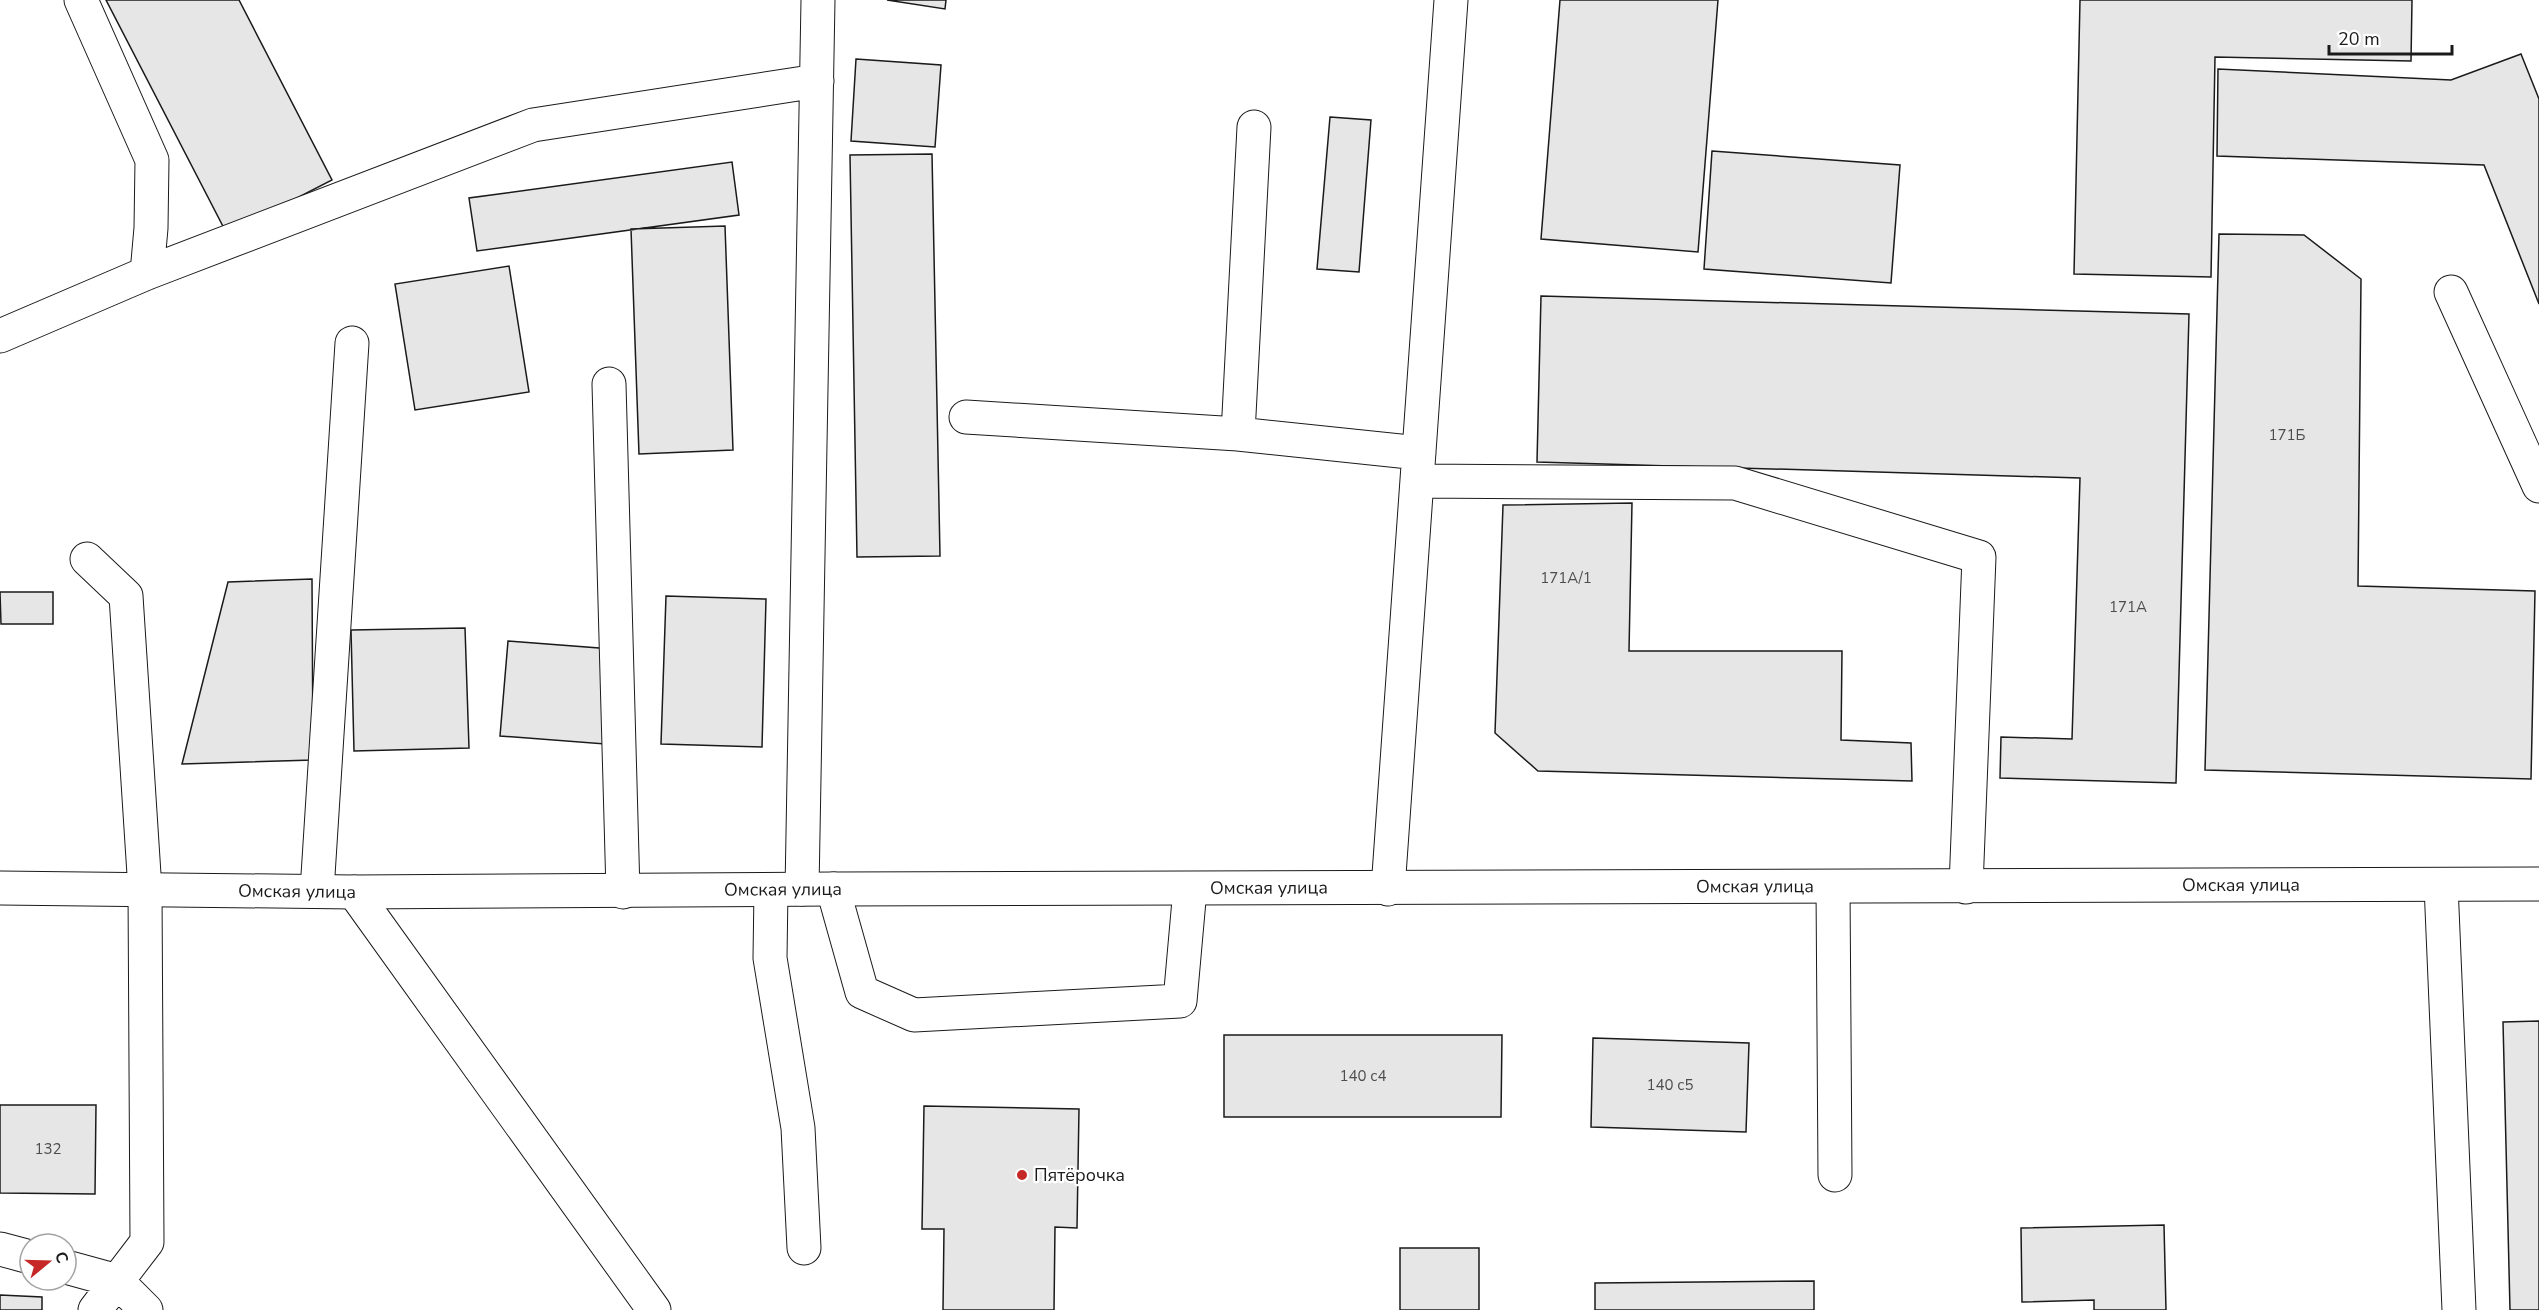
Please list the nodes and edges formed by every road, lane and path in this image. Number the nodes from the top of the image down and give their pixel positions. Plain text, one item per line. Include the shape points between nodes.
1 (81, 0) edge
2 (818, 0) edge
3 (1451, 0) edge
4 (817, 81) junction
5 (1254, 127) dead end
6 (147, 273) junction
7 (2451, 292) dead end
8 (0, 336) edge
9 (352, 344) dead end
10 (609, 384) dead end
11 (966, 417) dead end
12 (1238, 434) junction
13 (1418, 467) junction
14 (2539, 486) edge
15 (87, 559) dead end
16 (2539, 884) edge
17 (2441, 885) junction
18 (1833, 887) junction
19 (1966, 887) junction
20 (0, 888) edge
21 (802, 889) junction
22 (1190, 889) junction
23 (1388, 889) junction
24 (145, 890) junction
25 (317, 891) junction
26 (354, 892) junction
27 (623, 892) junction
28 (1834, 1175) dead end
29 (804, 1248) dead end
30 (0, 1249) edge
31 (18, 1254) edge
32 (78, 1270) edge
33 (117, 1281) junction
34 (95, 1310) edge
35 (146, 1310) edge
36 (654, 1310) edge
37 (2459, 1310) edge

1 - 6 main road via 152,160
2 - 4 main road
3 - 13 main road
4 - 6 main road via 533,125
4 - 21 main road
5 - 12 main road
6 - 8 main road
7 - 14 main road
9 - 25 main road
10 - 27 main road
11 - 12 main road
12 - 13 main road
13 - 19 main road via 1736,483 1979,557
13 - 23 main road
15 - 24 main road via 126,596
16 - 17 main road, Омская улица
17 - 19 main road, Омская улица
17 - 37 main road
18 - 19 main road, Омская улица
18 - 23 main road, Омская улица
18 - 28 main road
20 - 24 main road, Омская улица
21 - 22 main road, Омская улица
21 - 22 main road via 862,992 914,1015 1180,1000
21 - 27 main road, Омская улица
21 - 29 main road via 770,958 798,1128
22 - 23 main road, Омская улица
24 - 25 main road, Омская улица
24 - 33 main road via 147,1242
25 - 26 main road, Омская улица
26 - 27 main road, Омская улица
26 - 36 main road
30 - 31 main road
32 - 33 main road
33 - 34 main road
33 - 35 main road

